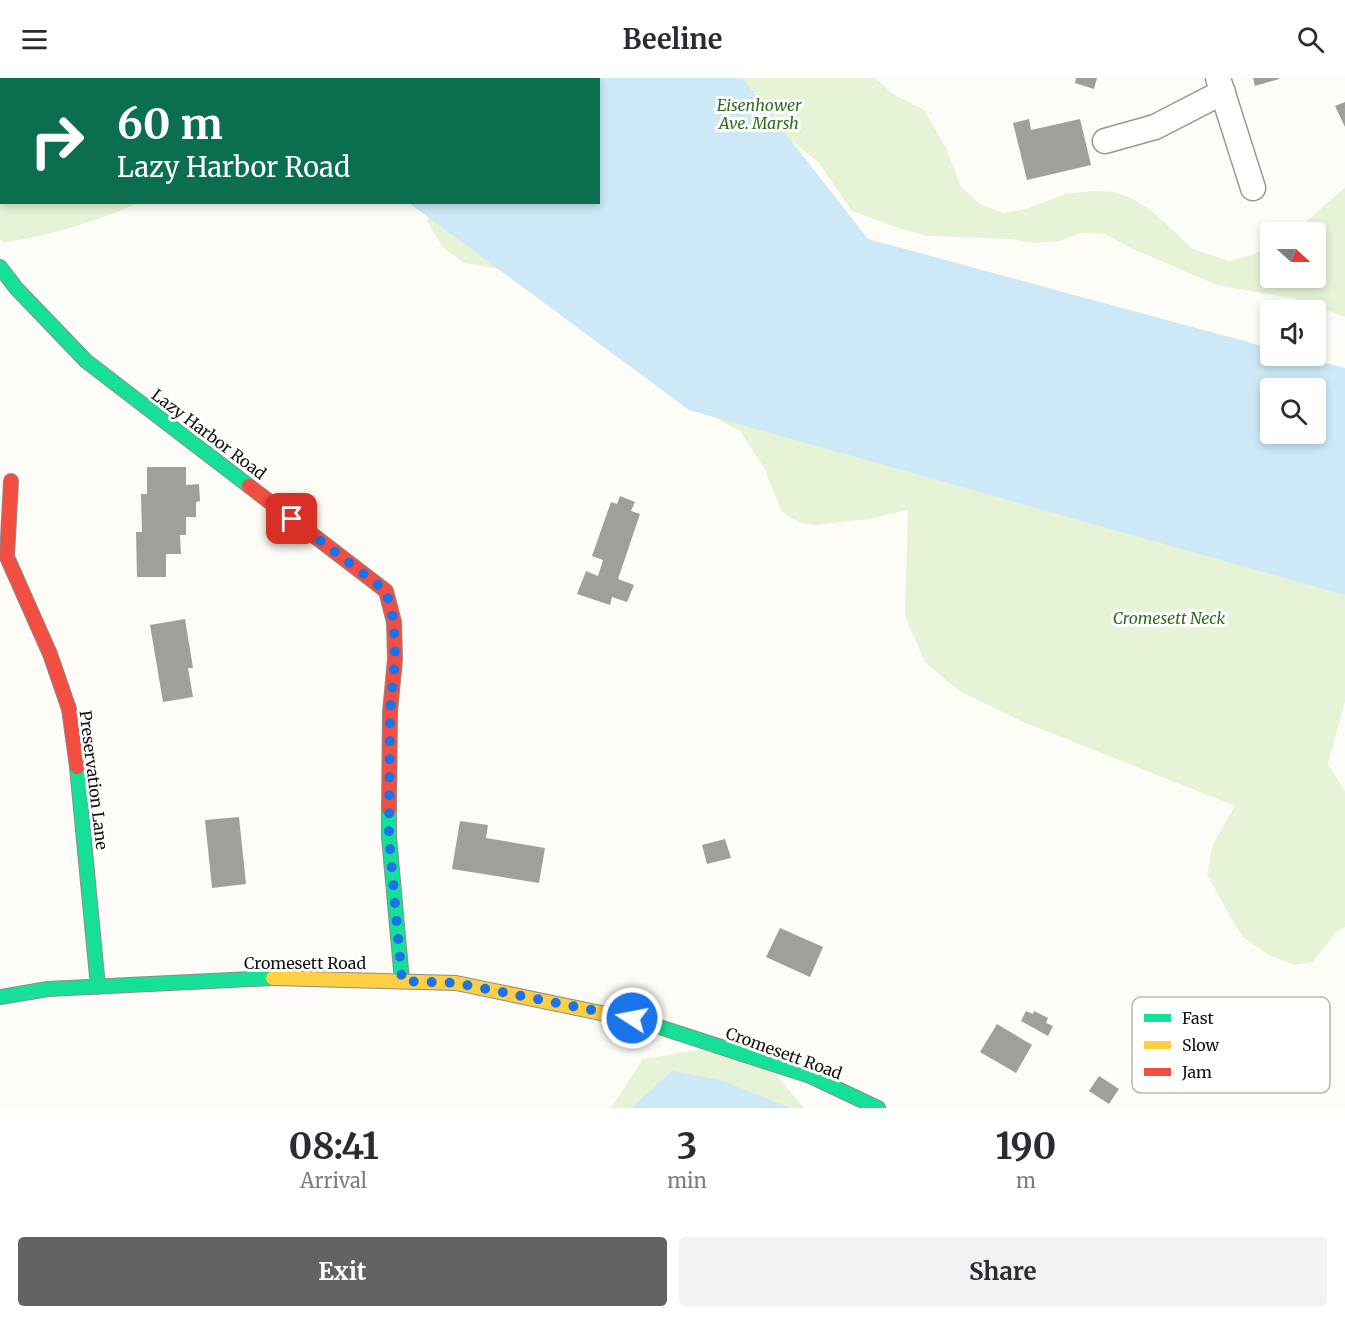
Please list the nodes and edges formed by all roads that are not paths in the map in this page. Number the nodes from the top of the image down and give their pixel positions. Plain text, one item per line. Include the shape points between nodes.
1 (1221, 85) edge
2 (1105, 141) dead end
3 (1253, 188) dead end
4 (0, 267) edge
5 (11, 481) dead end
6 (402, 981) junction
7 (98, 987) junction
8 (0, 996) edge
9 (878, 1108) edge

1 - 2 street via 1155,128
1 - 3 street
4 - 6 street, Lazy Harbor Road via 86,361 386,591 394,622 395,659 390,712 389,837
5 - 7 street, Preservation Lane via 7,557 51,654 74,736
6 - 7 street, Cromesett Road via 284,977
6 - 9 street, Cromesett Road via 456,983 632,1018 810,1076
7 - 8 street, Cromesett Road

